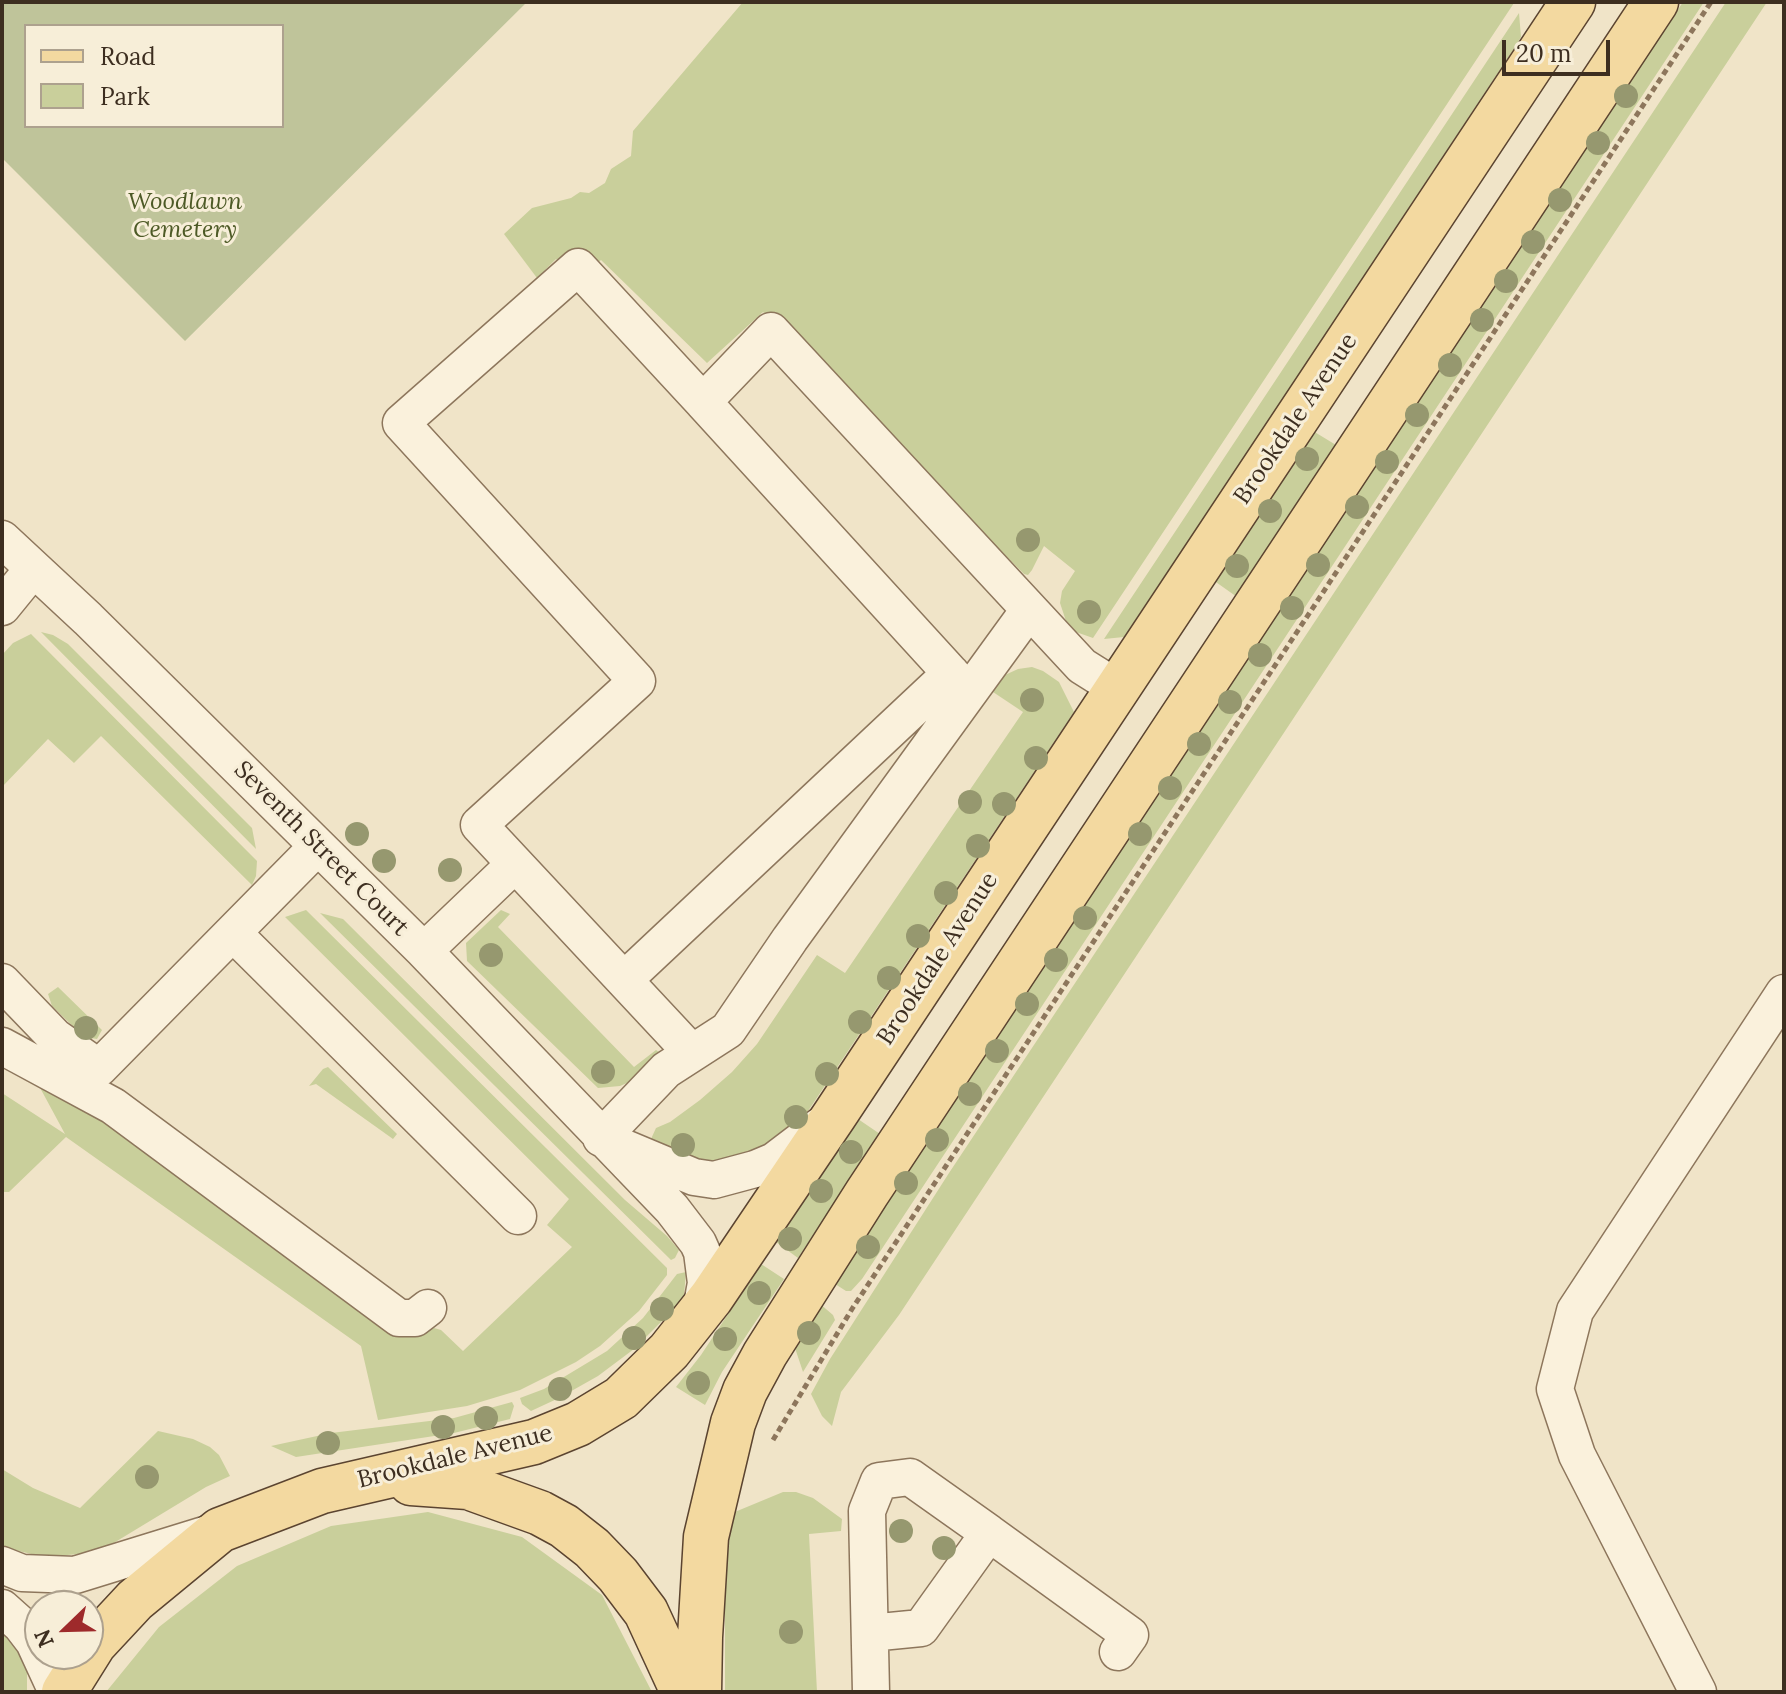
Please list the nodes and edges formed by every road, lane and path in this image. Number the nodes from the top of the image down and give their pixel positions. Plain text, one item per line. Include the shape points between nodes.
1 (1573, 2) edge
2 (1656, 2) edge
3 (1711, 2) edge
4 (703, 402) junction
5 (2, 539) edge
6 (33, 569) junction
7 (2, 607) edge
8 (1029, 610) junction
9 (960, 682) junction
10 (1117, 688) junction
11 (317, 847) junction
12 (515, 864) junction
13 (233, 933) junction
14 (424, 951) junction
15 (624, 980) junction
16 (2, 982) edge
17 (1784, 993) edge
18 (2, 1046) edge
19 (692, 1053) junction
20 (834, 1116) junction
21 (601, 1138) junction
22 (518, 1216) dead end
23 (428, 1308) dead end
24 (701, 1310) junction
25 (770, 1444) dead end
26 (365, 1480) junction
27 (220, 1530) junction
28 (989, 1533) junction
29 (2, 1565) edge
30 (2, 1608) edge
31 (870, 1633) junction
32 (1118, 1652) dead end
33 (57, 1692) edge
34 (64, 1692) edge
35 (683, 1692) edge
36 (699, 1692) edge
37 (871, 1692) edge
38 (1698, 1692) edge

1 - 10 main road, Brookdale Avenue
2 - 36 main road via 867,1193 745,1391 706,1537
3 - 25 path via 852,1309
4 - 8 street via 771,331
4 - 9 street
4 - 12 street via 578,267 401,423 637,681 479,825
5 - 6 street, Seventh Street Court
6 - 7 street
6 - 11 street, Seventh Street Court
8 - 9 street
8 - 10 street via 1082,666
9 - 15 street
9 - 19 street via 728,1030
10 - 20 main road, Brookdale Avenue
11 - 13 street
11 - 14 street, Seventh Street Court
12 - 14 street
12 - 15 street
13 - 16 street via 99,1068 55,1037
13 - 22 street
14 - 21 street, Seventh Street Court
15 - 19 street
17 - 38 street via 1575,1311 1555,1389 1577,1455
18 - 23 street via 113,1106 399,1318 415,1318
19 - 21 street via 666,1070
20 - 21 street, Seventh Street Court via 774,1161 714,1180 694,1177
20 - 24 main road, Brookdale Avenue
21 - 24 street, Seventh Street Court via 698,1243 706,1274
24 - 26 main road, Brookdale Avenue via 621,1398 578,1424 534,1442
26 - 27 main road, Brookdale Avenue
26 - 35 main road via 468,1487 564,1526 618,1575 646,1612
27 - 29 street via 75,1575 22,1573
27 - 34 main road, Brookdale Avenue via 135,1600 94,1644
28 - 31 street via 921,1628
28 - 31 street via 910,1477 879,1481 867,1511
28 - 32 street via 1130,1635
30 - 33 street via 34,1642
31 - 37 street

